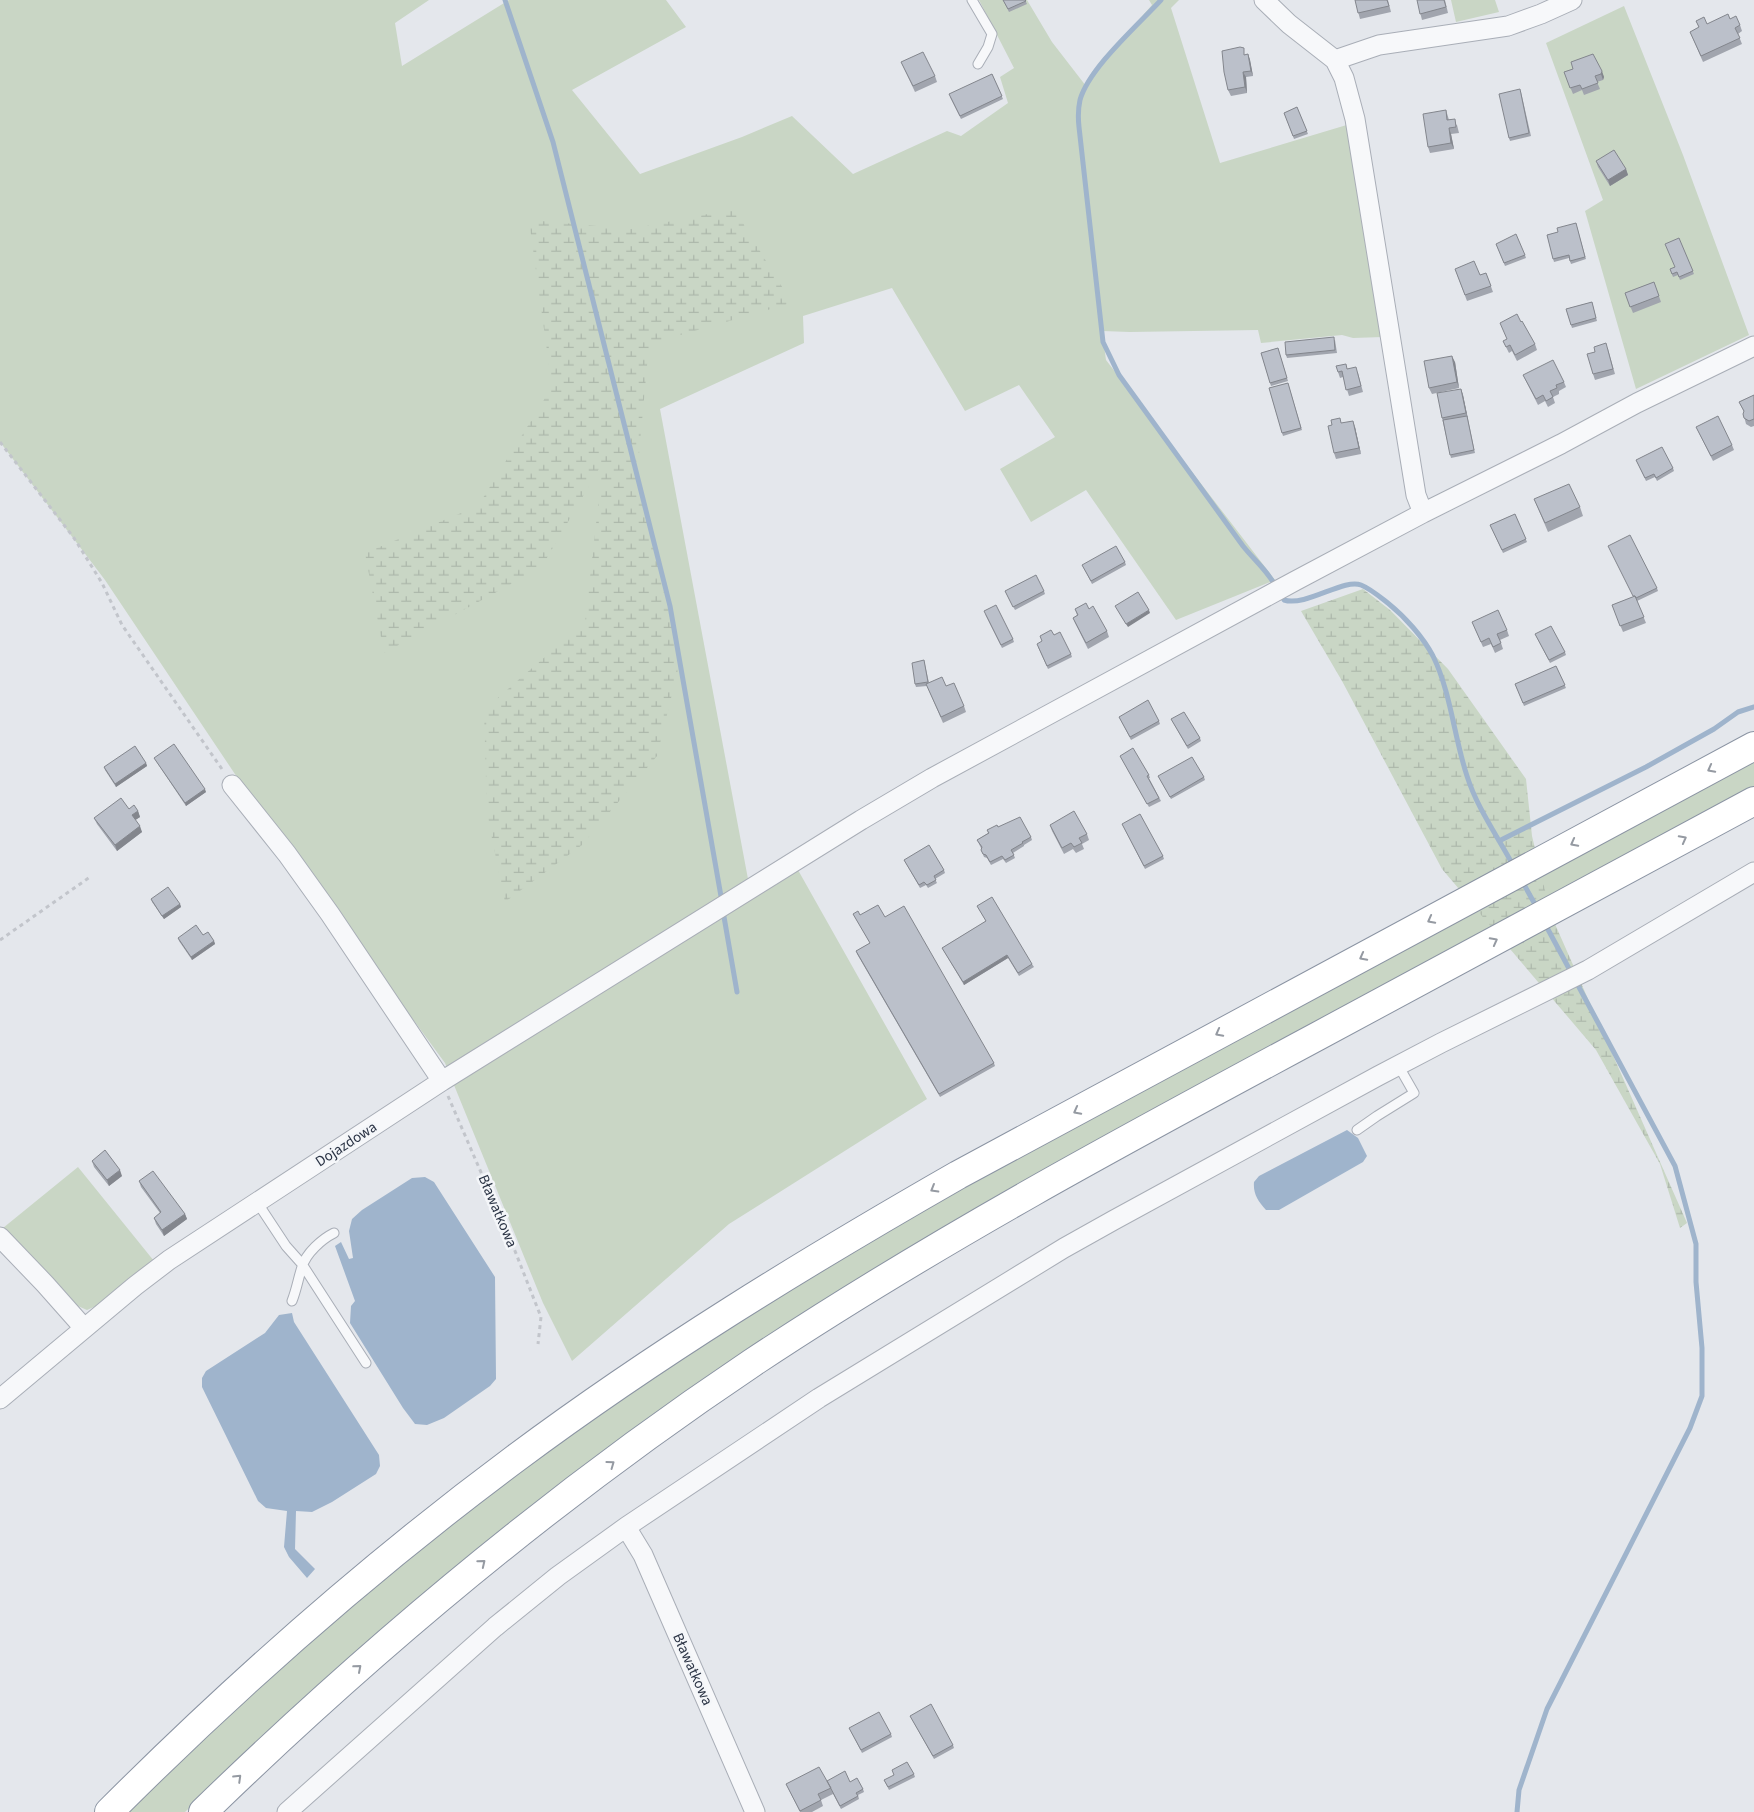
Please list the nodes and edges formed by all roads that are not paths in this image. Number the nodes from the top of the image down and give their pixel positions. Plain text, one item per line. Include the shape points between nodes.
1 (972, 0) edge
2 (1264, 0) edge
3 (1572, 0) edge
4 (1335, 60) junction
5 (978, 64) dead end
6 (1754, 346) edge
7 (1423, 514) junction
8 (1754, 746) edge
9 (232, 785) road end
10 (1754, 801) edge
11 (1754, 872) edge
12 (1398, 1065) junction
13 (442, 1081) junction
14 (1357, 1130) dead end
15 (257, 1202) junction
16 (334, 1233) dead end
17 (0, 1237) edge
18 (302, 1264) junction
19 (292, 1301) dead end
20 (84, 1328) junction
21 (366, 1363) dead end
22 (0, 1399) edge
23 (626, 1527) junction
24 (108, 1812) edge
25 (203, 1812) edge
26 (287, 1812) edge
27 (755, 1812) edge

1 - 5 lane via 992,34
2 - 4 street
3 - 4 street via 1508,26 1379,45
4 - 7 street via 1344,78 1355,119 1416,495
6 - 7 street, Dojazdowa
7 - 13 street, Dojazdowa via 932,778
8 -> 24 highway via 927,1193 774,1283 626,1379 517,1457 372,1571 224,1701
9 - 13 street via 330,914
25 -> 10 highway via 336,1687 469,1573 586,1482 749,1365 983,1220
11 - 12 street via 1588,970
12 - 14 lane via 1414,1093
12 - 23 street via 1064,1248 819,1398
13 - 15 street, Dojazdowa
15 - 18 lane
15 - 20 street, Dojazdowa via 169,1260
16 - 18 lane via 321,1239
17 - 20 street
18 - 19 lane
18 - 21 lane
20 - 22 street, Dojazdowa
23 - 26 street via 520,1606
23 - 27 street, Bławatkowa via 643,1554

